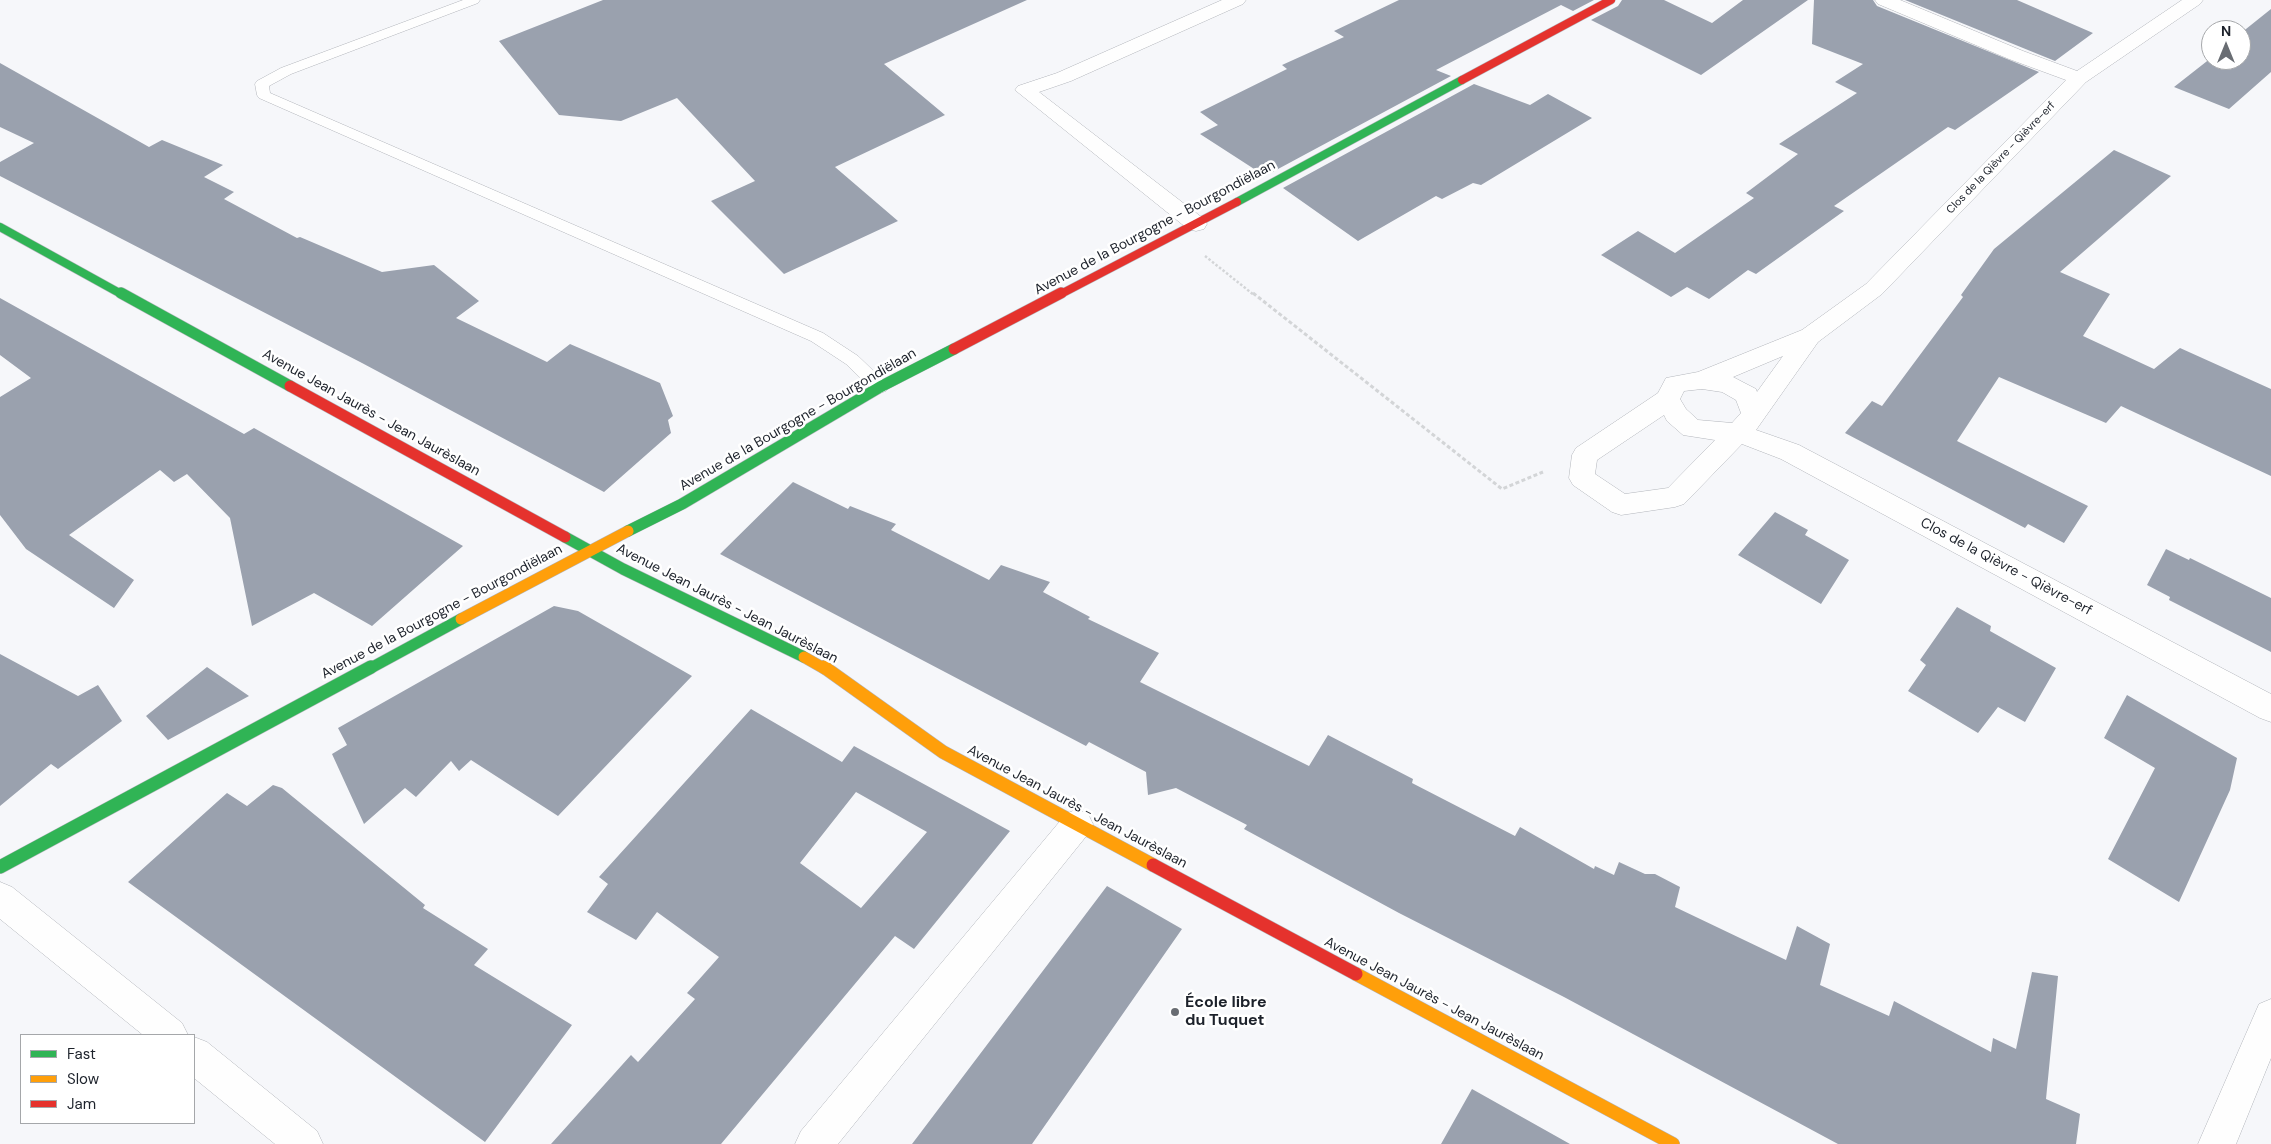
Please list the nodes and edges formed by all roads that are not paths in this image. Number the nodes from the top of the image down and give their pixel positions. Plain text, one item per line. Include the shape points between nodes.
1 (474, 0) edge
2 (1237, 0) edge
3 (1611, 0) edge
4 (1884, 0) edge
5 (2194, 0) edge
6 (2079, 78) junction
7 (1196, 224) junction
8 (0, 227) edge
9 (1810, 336) junction
10 (1702, 380) junction
11 (880, 387) junction
12 (1668, 399) junction
13 (1746, 424) junction
14 (589, 550) junction
15 (2271, 710) edge
16 (1077, 824) junction
17 (0, 867) edge
18 (0, 898) edge
19 (2271, 1016) edge
20 (169, 1034) edge
21 (195, 1056) edge
22 (304, 1144) edge
23 (814, 1144) edge
24 (1673, 1144) edge
25 (2217, 1144) edge

1 - 11 lane via 286,71 262,84 264,95 818,337 852,360
2 - 7 street via 1025,90
3 - 7 street, Avenue de la Bourgogne - Bourgondiëlaan
4 - 6 street
5 - 6 street, Clos de la Qièvre - Qièvre-erf
6 - 9 street, Clos de la Qièvre - Qièvre-erf via 1874,289
7 - 11 street, Avenue de la Bourgogne - Bourgondiëlaan
8 - 14 street, Avenue Jean Jaurès - Jean Jaurèslaan
9 - 10 street, Clos de la Qièvre - Qièvre-erf
9 - 13 street, Clos de la Qièvre - Qièvre-erf
10 - 12 street, Clos de la Qièvre - Qièvre-erf via 1675,384
10 - 13 street, Clos de la Qièvre - Qièvre-erf via 1728,384 1747,395
11 - 14 street, Avenue de la Bourgogne - Bourgondiëlaan via 682,504
12 - 13 street, Clos de la Qièvre - Qièvre-erf via 1676,415 1692,429
12 - 13 street, Clos de la Qièvre - Qièvre-erf via 1585,455 1582,478 1621,505 1675,497
13 - 15 street, Clos de la Qièvre - Qièvre-erf via 1790,452
14 - 16 street, Avenue Jean Jaurès - Jean Jaurèslaan via 822,667 943,752
14 - 17 street, Avenue de la Bourgogne - Bourgondiëlaan
16 - 23 street
16 - 24 street, Avenue Jean Jaurès - Jean Jaurèslaan
18 - 20 street
19 - 25 street
21 - 22 street

